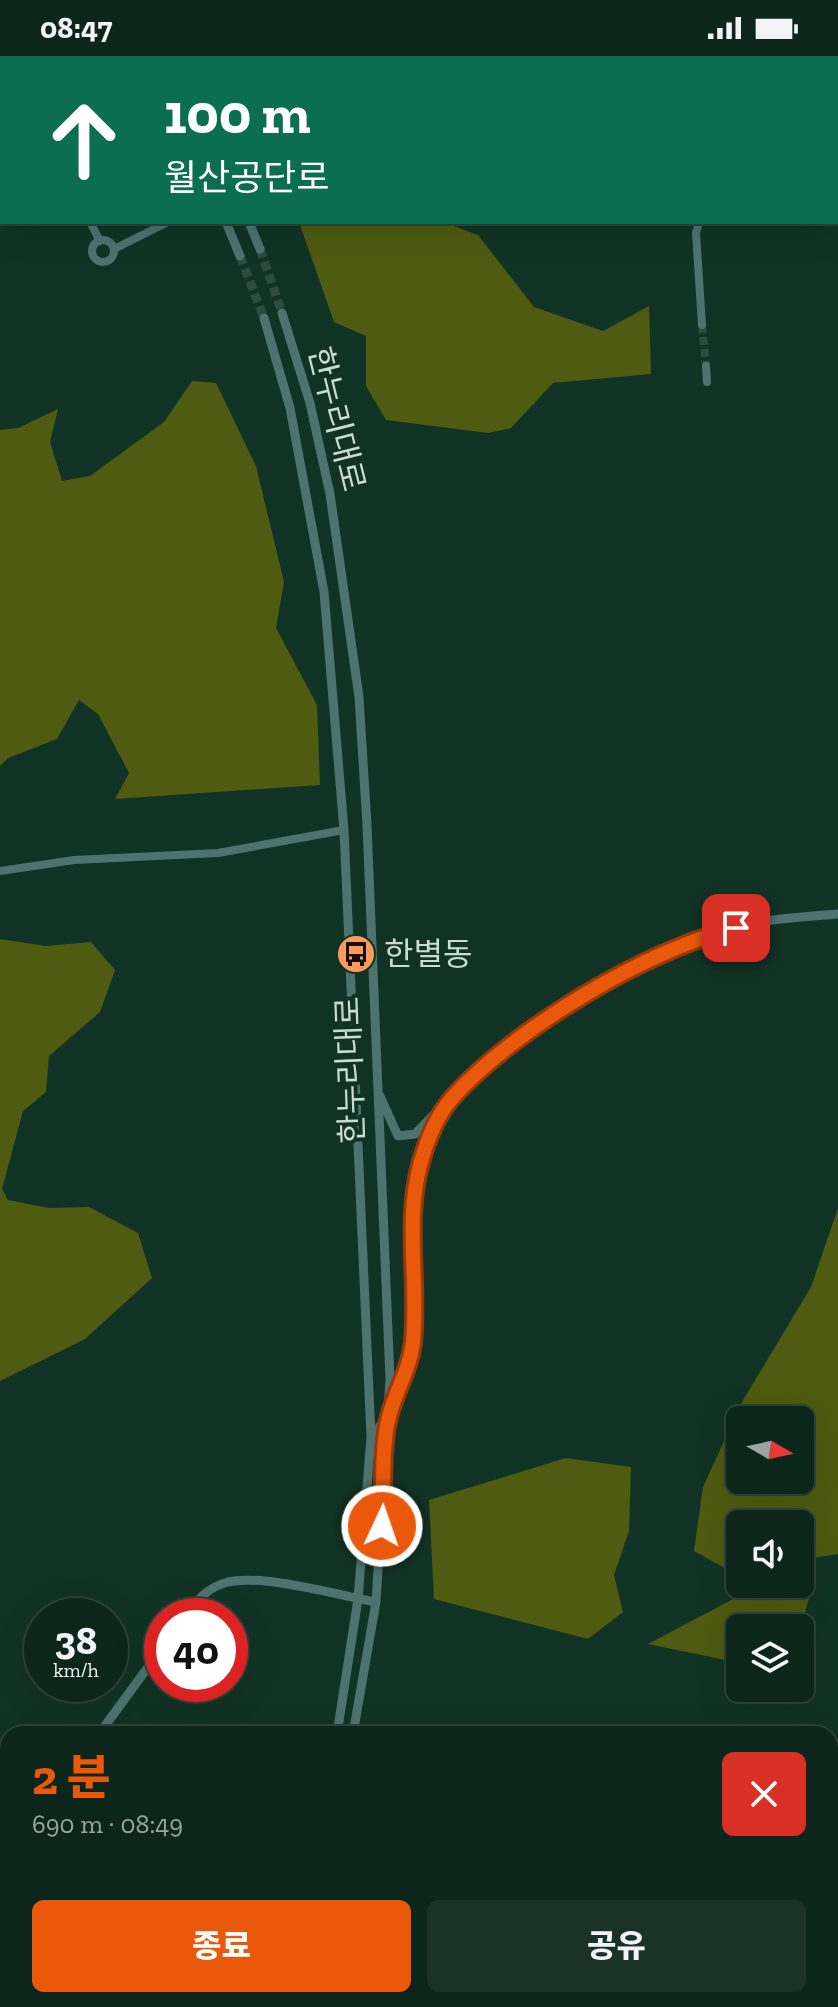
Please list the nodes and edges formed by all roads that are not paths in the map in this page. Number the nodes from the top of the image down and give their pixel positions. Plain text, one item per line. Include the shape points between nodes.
1 (91, 224) edge
2 (164, 224) edge
3 (227, 224) edge
4 (250, 224) edge
5 (698, 224) edge
6 (100, 241) junction
7 (114, 249) junction
8 (260, 249) tunnel mouth
9 (240, 256) tunnel mouth
10 (282, 313) tunnel mouth
11 (264, 318) tunnel mouth
12 (702, 325) tunnel mouth
13 (706, 366) tunnel mouth
14 (707, 382) dead end
15 (344, 830) junction
16 (0, 871) edge
17 (838, 914) edge
18 (377, 1089) junction
19 (452, 1098) junction
20 (388, 1418) junction
21 (371, 1437) junction
22 (200, 1598) edge
23 (358, 1599) junction
24 (376, 1602) junction
25 (144, 1673) edge
26 (105, 1726) edge
27 (338, 1726) edge
28 (354, 1726) edge

1 - 6 street
2 - 7 street
3 - 9 street
4 - 8 street
5 - 12 street
6 - 7 street
6 - 7 street via 92,248 97,261 107,261
10 - 18 street, 한누리대로 via 330,494 357,682
11 - 15 street, 한누리대로 via 290,408 324,592
13 - 14 street
15 - 16 street via 218,853 74,860
15 - 21 street, 한누리대로
17 - 19 street via 766,921 707,935 561,1009
18 - 19 street via 398,1136 415,1134
18 - 20 street, 한누리대로
19 - 20 street via 434,1127 414,1195 411,1353
20 - 21 street
20 - 24 street, 한누리대로
21 - 23 street, 한누리대로
22 - 23 street via 230,1582 263,1582
23 - 24 street
23 - 27 street, 한누리대로
24 - 28 street, 한누리대로
25 - 26 street

